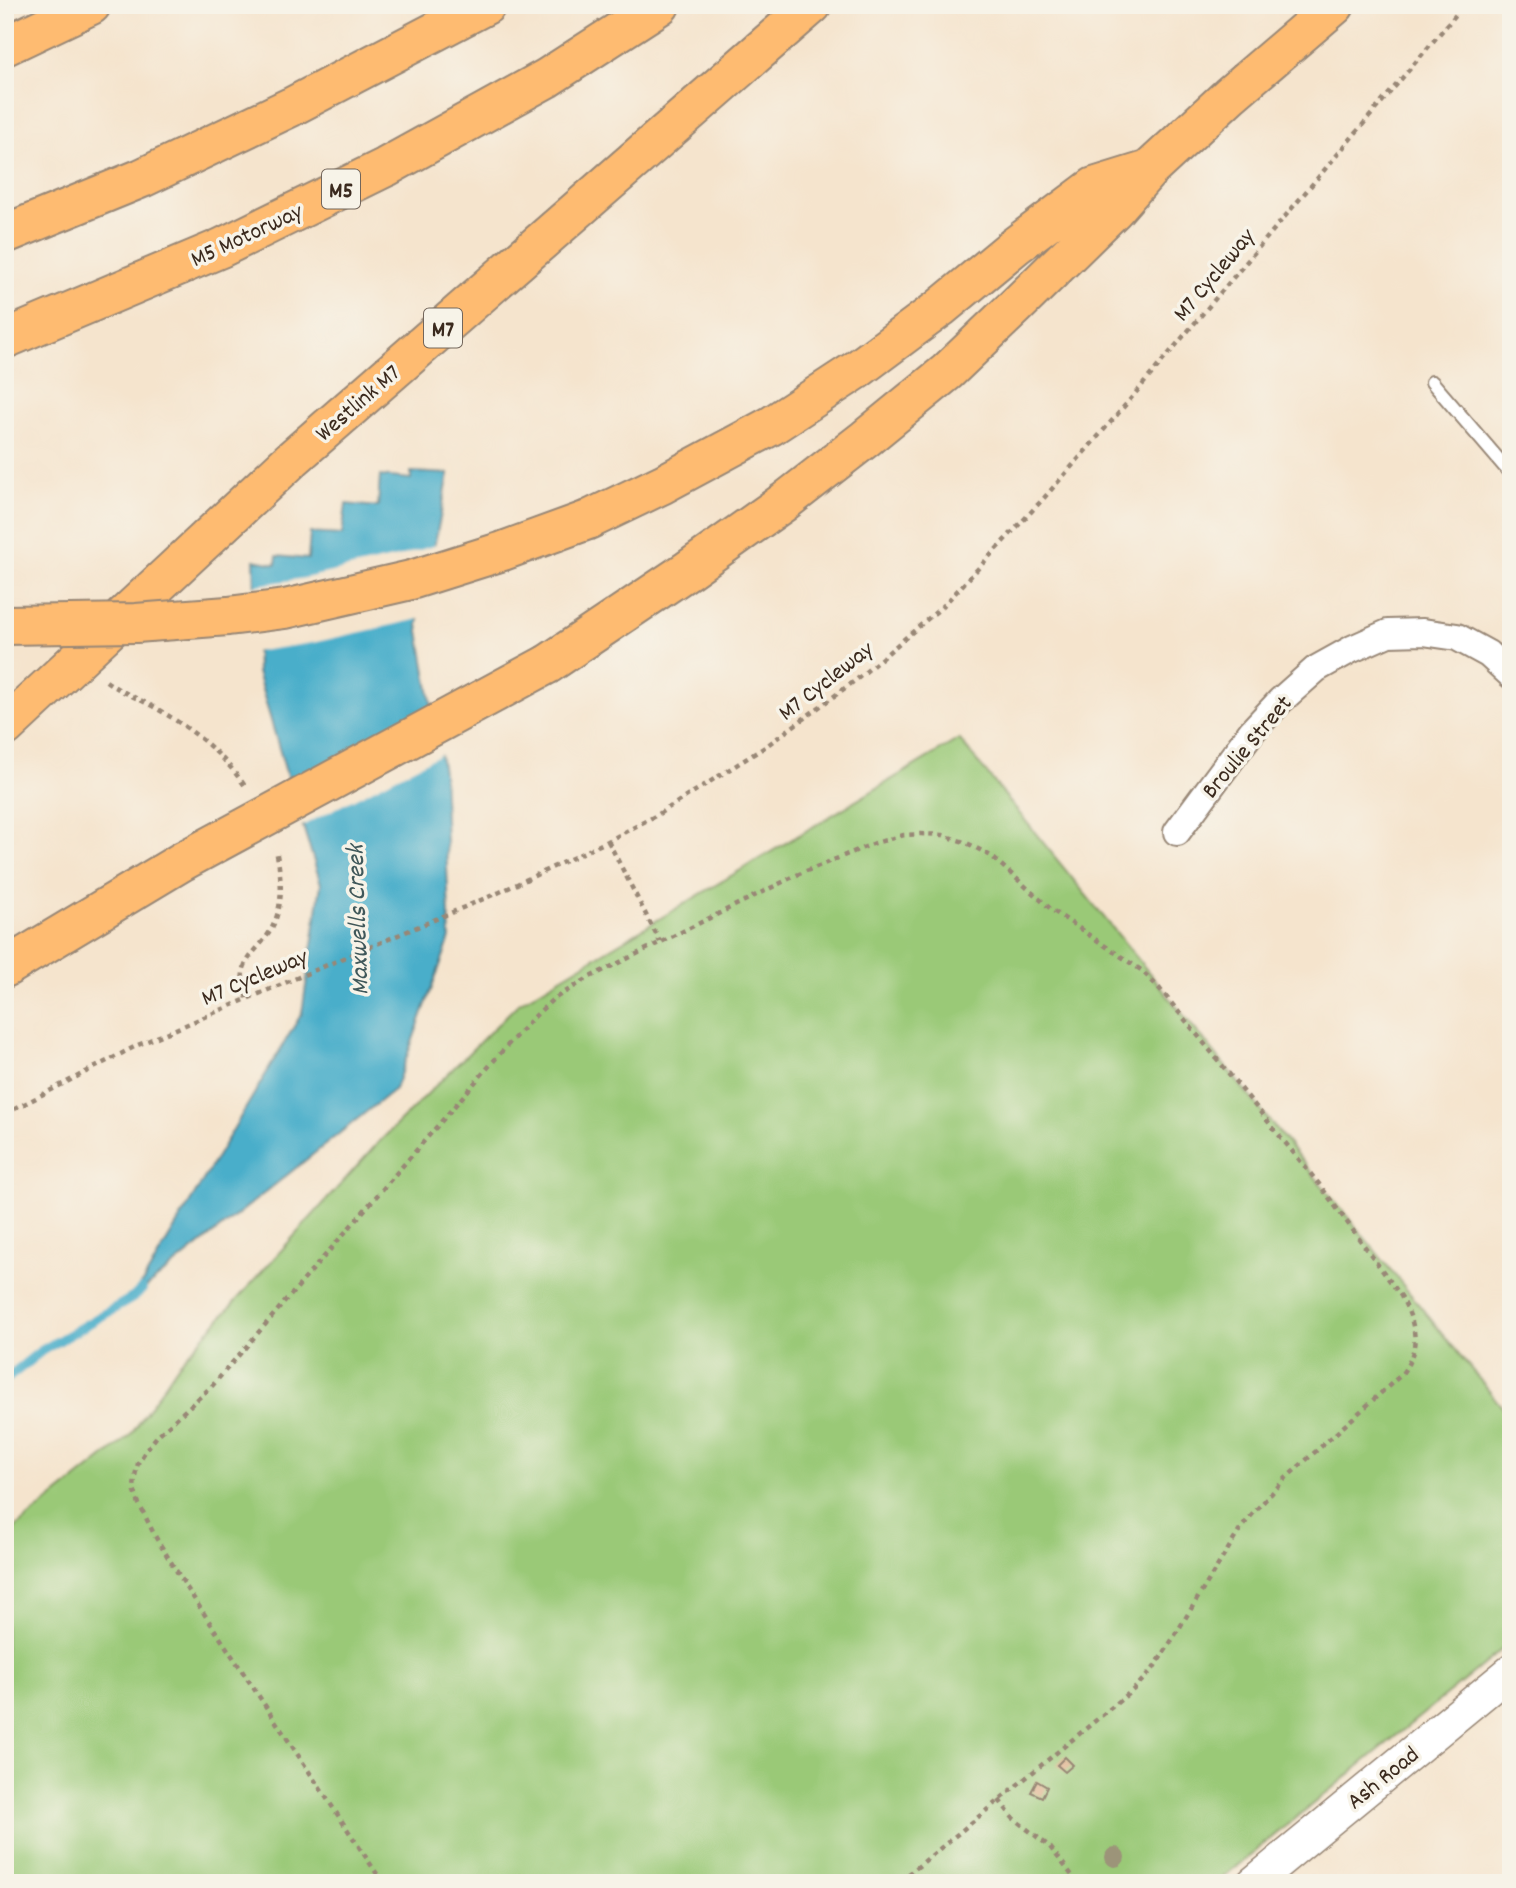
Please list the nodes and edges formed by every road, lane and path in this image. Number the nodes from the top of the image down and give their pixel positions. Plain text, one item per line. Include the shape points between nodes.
1 (91, 5) edge
2 (486, 5) edge
3 (660, 5) edge
4 (812, 5) edge
5 (1335, 5) edge
6 (1464, 5) edge
7 (5, 46) edge
8 (1149, 170) junction
9 (5, 234) edge
10 (5, 339) edge
11 (1432, 382) dead end
12 (1511, 474) edge
13 (5, 625) edge
14 (1511, 675) edge
15 (5, 727) edge
16 (1177, 832) dead end
17 (608, 841) junction
18 (660, 942) junction
19 (5, 968) edge
20 (5, 1115) edge
21 (1511, 1671) edge
22 (999, 1800) junction
23 (383, 1883) edge
24 (898, 1883) edge
25 (1077, 1883) edge
26 (1253, 1883) edge

1 - 7 highway
2 - 9 highway via 204,149
3 - 10 highway, M5 Motorway / M5 via 547,78 386,167 221,248
4 - 15 highway, Westlink M7 / M7 via 292,458
5 - 8 highway
6 - 17 path, M7 Cycleway via 1116,416 943,606 856,680 765,747
8 - 13 highway, bridge via 1094,187 858,369 771,426 588,520 411,580 285,609 136,623
8 - 19 highway, bridge via 1114,210 947,372 784,502 688,570 548,664 183,862
11 - 12 lane
14 - 16 street, Broulie Street via 1488,654 1457,637 1388,633 1352,649 1316,669 1280,701
17 - 18 path
17 - 20 path, M7 Cycleway via 138,1045
18 - 22 path via 799,874 875,843 921,834 967,843 991,856 1052,909 1141,970 1159,988 1319,1184 1410,1314 1415,1334 1410,1363 1248,1519 1153,1669
18 - 23 path via 552,1000 532,1019 212,1386 158,1435 138,1463 134,1489 155,1536
21 - 26 street, Ash Road
22 - 24 path
22 - 25 path via 1013,1818 1050,1847

